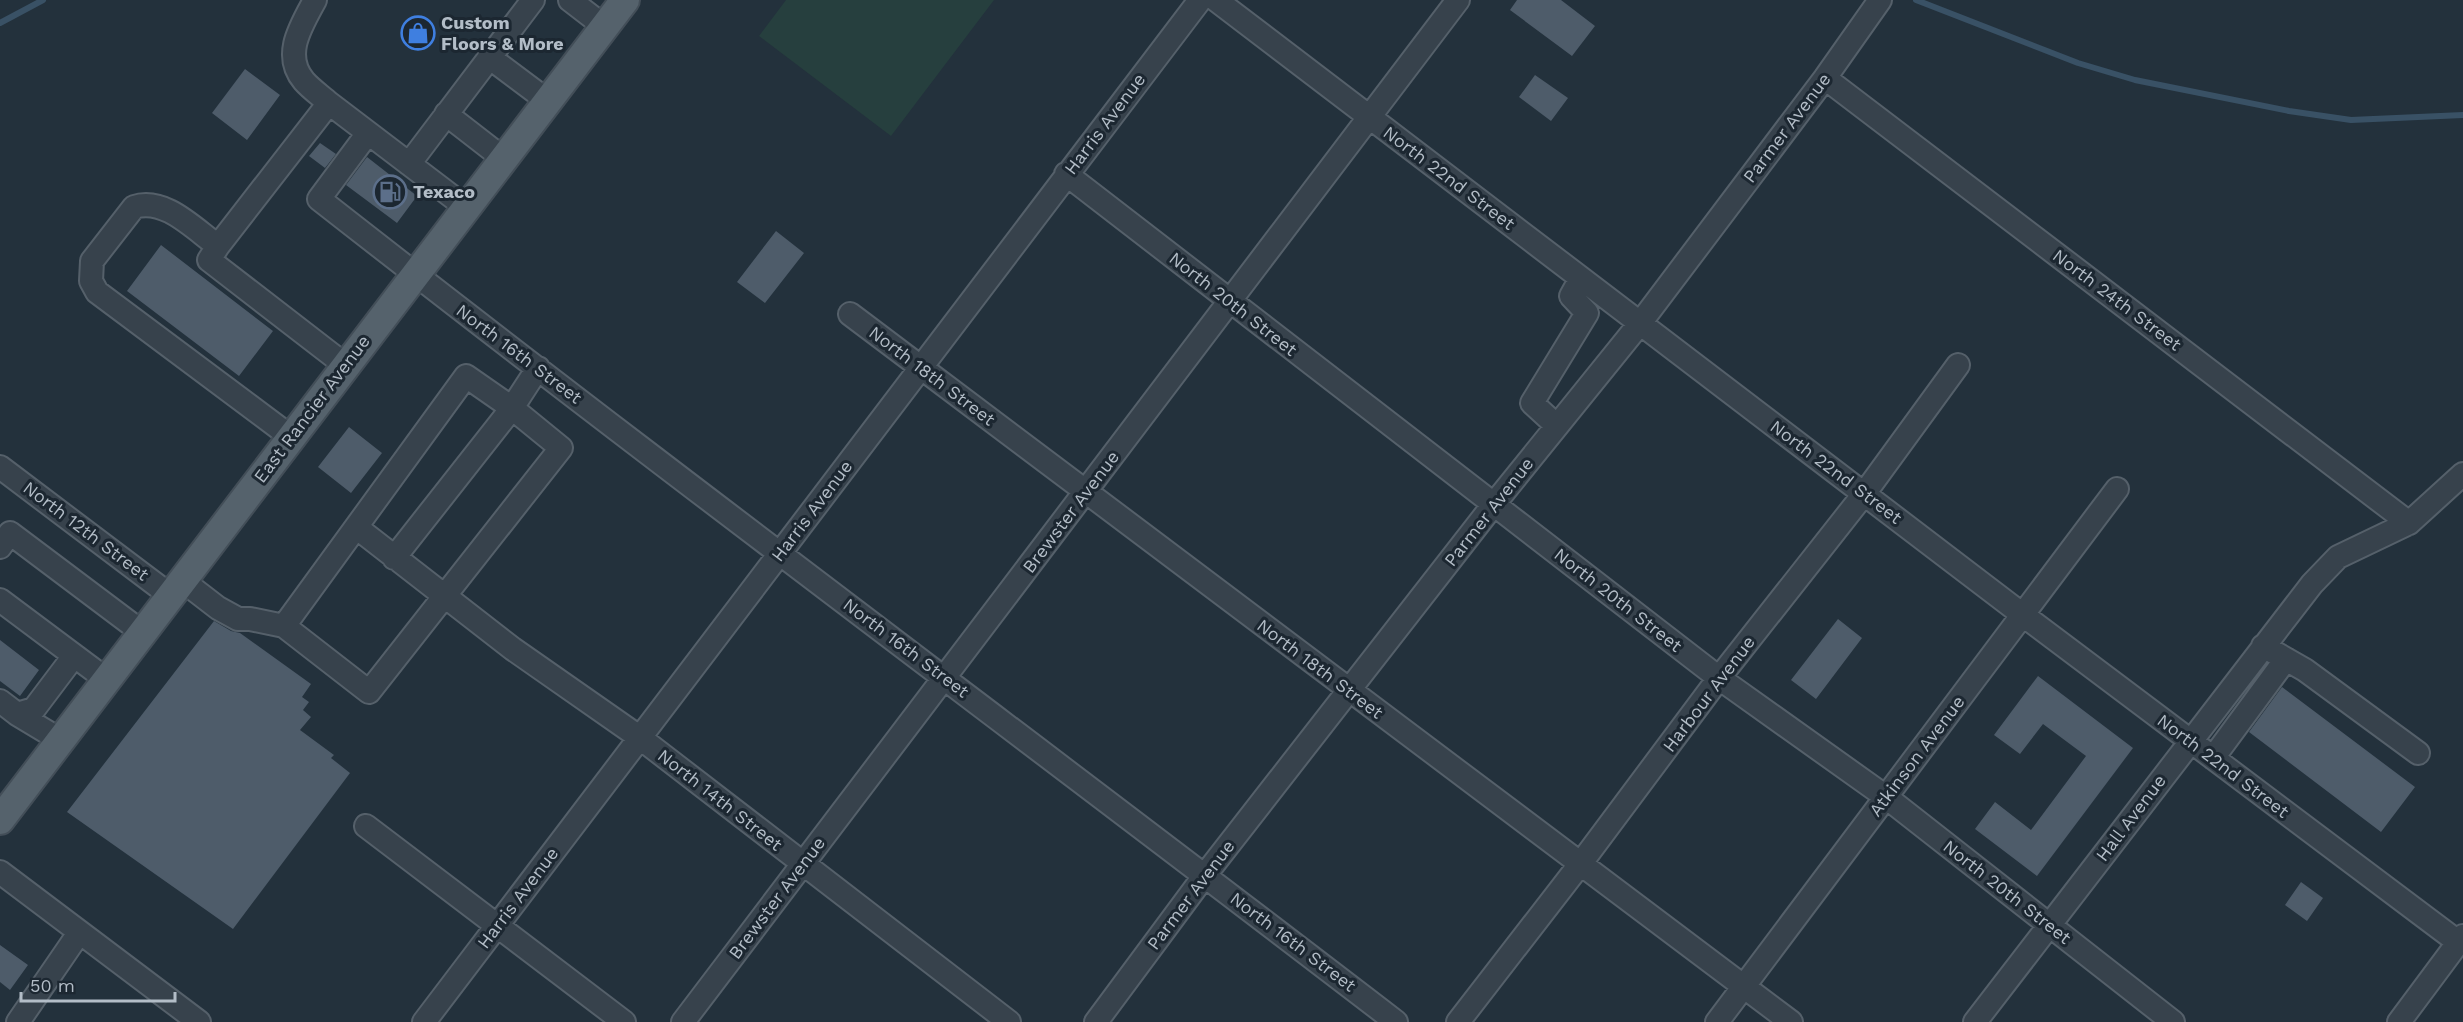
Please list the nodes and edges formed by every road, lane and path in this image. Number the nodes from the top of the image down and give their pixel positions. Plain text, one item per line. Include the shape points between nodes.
1 (315, 0) edge
2 (533, 0) edge
3 (570, 0) edge
4 (625, 0) edge
5 (1200, 0) edge
6 (1215, 0) edge
7 (1458, 0) edge
8 (1880, 0) edge
9 (605, 27) junction
10 (489, 57) junction
11 (1825, 78) junction
12 (549, 102) junction
13 (329, 103) junction
14 (446, 114) junction
15 (1370, 118) junction
16 (368, 133) junction
17 (504, 159) junction
18 (409, 164) junction
19 (1066, 174) junction
20 (467, 208) junction
21 (218, 246) junction
22 (415, 274) junction
23 (1581, 278) junction
24 (1230, 302) junction
25 (850, 314) dead end
26 (1641, 322) junction
27 (345, 365) junction
28 (1958, 365) dead end
29 (538, 368) junction
30 (922, 368) junction
31 (512, 408) junction
32 (1557, 426) junction
33 (291, 437) junction
34 (0, 467) edge
35 (2463, 474) edge
36 (2117, 489) dead end
37 (1086, 494) junction
38 (1864, 494) junction
39 (1494, 504) junction
40 (2409, 523) junction
41 (356, 527) junction
42 (0, 548) edge
43 (780, 554) junction
44 (394, 558) junction
45 (177, 588) junction
46 (444, 597) junction
47 (0, 600) edge
48 (2023, 615) junction
49 (284, 626) junction
50 (143, 633) junction
51 (2263, 646) junction
52 (74, 656) junction
53 (2286, 659) junction
54 (945, 677) junction
55 (1719, 678) junction
56 (107, 680) junction
57 (1349, 691) junction
58 (9, 707) edge
59 (639, 737) junction
60 (62, 741) junction
61 (2190, 741) junction
62 (2418, 753) dead end
63 (2213, 758) junction
64 (1886, 797) junction
65 (0, 820) edge
66 (366, 826) dead end
67 (1581, 863) junction
68 (803, 865) junction
69 (0, 872) edge
70 (1205, 875) junction
71 (497, 925) junction
72 (2049, 925) junction
73 (79, 933) junction
74 (2461, 939) edge
75 (1744, 985) junction
76 (18, 1022) edge
77 (199, 1022) edge
78 (424, 1022) edge
79 (624, 1022) edge
80 (683, 1022) edge
81 (1009, 1022) edge
82 (1096, 1022) edge
83 (1396, 1022) edge
84 (1458, 1022) edge
85 (1717, 1022) edge
86 (1791, 1022) edge
87 (1976, 1022) edge
88 (2173, 1022) edge
89 (2399, 1022) edge

1 - 13 street via 298,31 292,59 304,81
2 - 10 street
3 - 9 street
4 - 9 main road, East Rancier Avenue
5 - 19 street, Harris Avenue
6 - 15 street, North 22nd Street
7 - 15 street, Brewster Avenue
8 - 11 street, Parmer Avenue
9 - 12 main road, East Rancier Avenue
10 - 12 street
10 - 14 street
11 - 26 street, Parmer Avenue
11 - 40 street, North 24th Street
12 - 17 main road, East Rancier Avenue
13 - 16 street
13 - 21 street
14 - 17 street
14 - 18 street
15 - 23 street, North 22nd Street
15 - 24 street, Brewster Avenue
16 - 18 street
16 - 22 street, North 16th Street via 319,199
17 - 20 main road, East Rancier Avenue
18 - 20 street
19 - 24 street, North 20th Street
19 - 30 street, Harris Avenue
20 - 22 main road, East Rancier Avenue
21 - 27 street via 209,260
21 - 33 street via 164,208 144,204 134,207 92,261 91,281 97,292
22 - 27 main road, East Rancier Avenue
22 - 29 street, North 16th Street
23 - 26 street, North 22nd Street
23 - 32 street via 1571,296 1587,314 1532,403
24 - 37 street, Brewster Avenue
24 - 39 street, North 20th Street
25 - 30 street, North 18th Street
26 - 32 street, Parmer Avenue
26 - 38 street, North 22nd Street
27 - 33 main road, East Rancier Avenue
28 - 38 street, Harbour Avenue
29 - 31 street
29 - 43 street, North 16th Street
30 - 37 street, North 18th Street
30 - 43 street, Harris Avenue
31 - 41 street via 466,376
31 - 44 street
31 - 46 street via 561,448
32 - 39 street, Parmer Avenue
33 - 45 main road, East Rancier Avenue
34 - 45 street, North 12th Street
35 - 40 street, Hall Avenue
36 - 48 street, Atkinson Avenue
37 - 54 street, Brewster Avenue
37 - 57 street, North 18th Street
38 - 48 street, North 22nd Street
38 - 55 street, Harbour Avenue
39 - 55 street, North 20th Street
39 - 57 street, Parmer Avenue
40 - 51 street, Hall Avenue via 2338,557
41 - 44 street, North 14th Street
41 - 49 street
42 - 50 street via 10,533
43 - 54 street, North 16th Street
43 - 59 street, Harris Avenue
44 - 46 street, North 14th Street
45 - 49 street, North 12th Street via 238,619
45 - 50 main road, East Rancier Avenue
46 - 49 street via 369,692
46 - 59 street, North 14th Street
47 - 52 street
48 - 61 street, North 22nd Street
48 - 64 street, Atkinson Avenue
50 - 56 main road, East Rancier Avenue
51 - 53 street
51 - 61 street, Hall Avenue
52 - 56 street
52 - 58 street via 34,709
53 - 62 street
53 - 63 street
54 - 68 street, Brewster Avenue
54 - 70 street, North 16th Street
55 - 64 street, North 20th Street
55 - 67 street, Harbour Avenue
56 - 60 main road, East Rancier Avenue
57 - 67 street, North 18th Street
57 - 70 street, Parmer Avenue
58 - 60 street
59 - 68 street, North 14th Street
59 - 71 street, Harris Avenue
60 - 65 main road, East Rancier Avenue
61 - 63 street, North 22nd Street
61 - 72 street, Hall Avenue
63 - 74 street, North 22nd Street
64 - 72 street, North 20th Street
64 - 75 street, Atkinson Avenue
66 - 71 street
67 - 75 street, North 18th Street
67 - 84 street, Harbour Avenue
68 - 80 street, Brewster Avenue
68 - 81 street, North 14th Street
69 - 73 street
70 - 82 street, Parmer Avenue
70 - 83 street, North 16th Street
71 - 78 street, Harris Avenue
71 - 79 street
72 - 87 street, Hall Avenue
72 - 88 street, North 20th Street
73 - 76 street
73 - 77 street
74 - 89 street
75 - 85 street, Atkinson Avenue
75 - 86 street, North 18th Street

